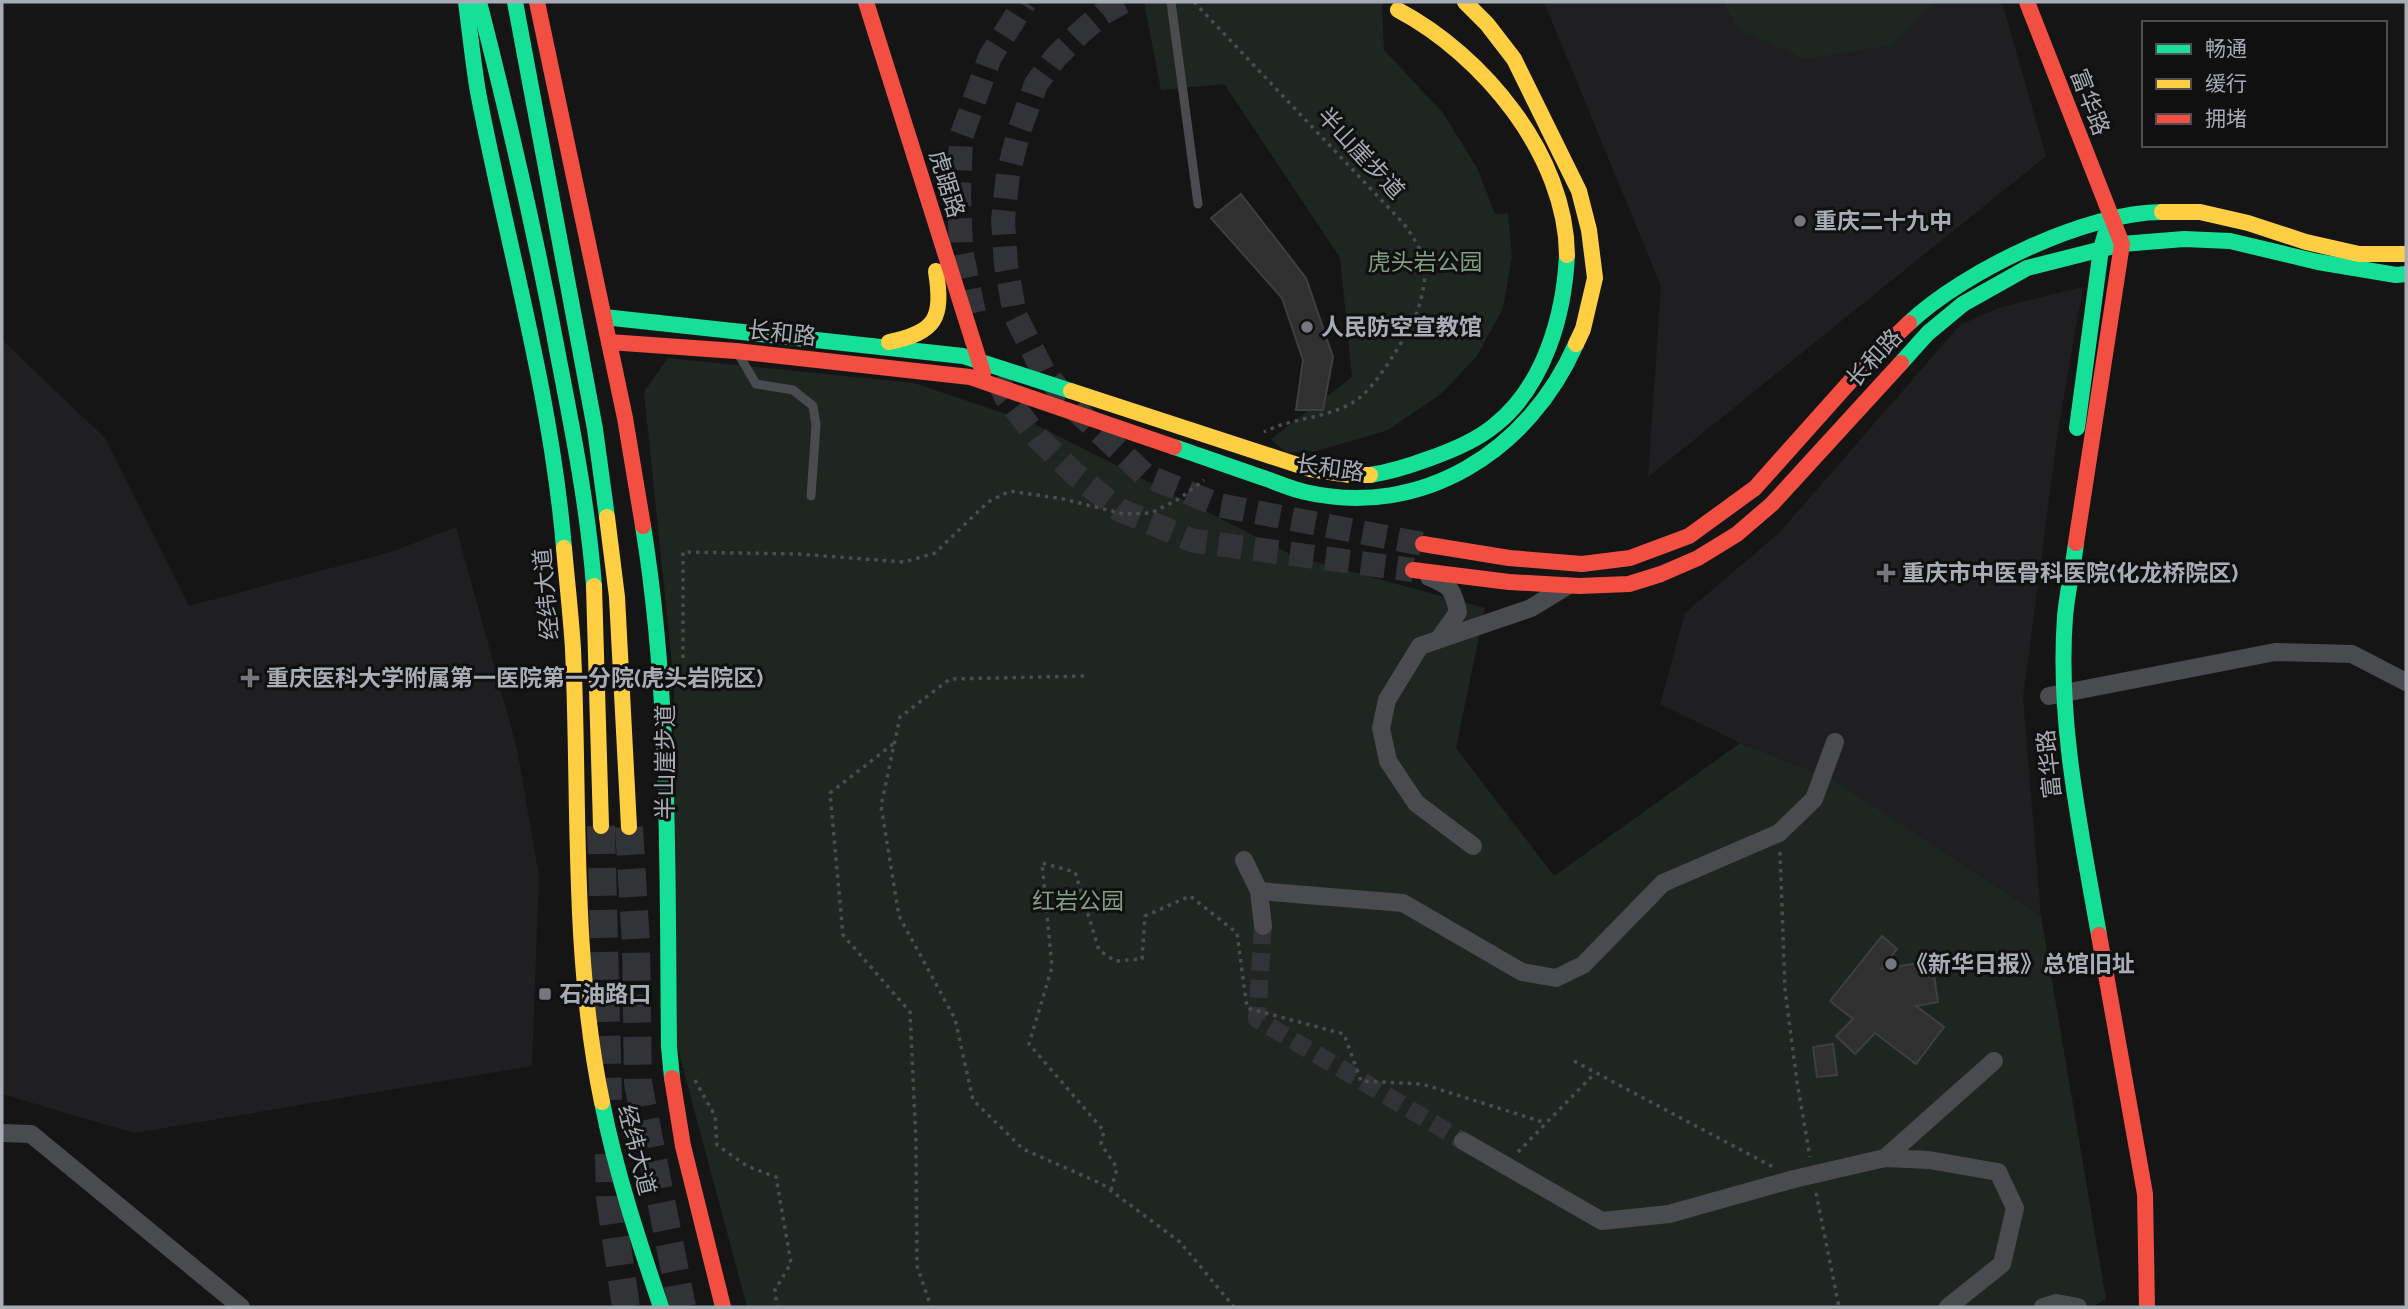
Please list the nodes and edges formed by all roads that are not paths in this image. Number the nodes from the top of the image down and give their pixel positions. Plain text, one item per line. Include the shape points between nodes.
1 (466, 2) edge
2 (479, 2) edge
3 (516, 2) edge
4 (537, 2) edge
5 (850, 2) edge
6 (866, 2) edge
7 (1171, 2) edge
8 (1465, 2) edge
9 (2027, 2) edge
10 (1398, 10) dead end
11 (1198, 204) dead end
12 (2110, 218) junction
13 (2122, 244) junction
14 (2101, 249) junction
15 (2406, 254) edge
16 (936, 271) junction
17 (2406, 274) edge
18 (604, 317) junction
19 (609, 342) junction
20 (858, 343) junction
21 (736, 351) junction
22 (971, 358) junction
23 (978, 378) junction
24 (811, 496) dead end
25 (1423, 544) tunnel mouth
26 (1413, 570) joint
27 (1567, 586) junction
28 (1439, 639) junction
29 (2406, 682) edge
30 (2057, 695) junction
31 (1835, 742) dead end
32 (601, 826) tunnel mouth
33 (629, 827) tunnel mouth
34 (1473, 846) dead end
35 (1244, 860) dead end
36 (1259, 891) junction
37 (1263, 926) tunnel mouth
38 (1994, 1061) dead end
39 (2, 1133) edge
40 (1463, 1141) tunnel mouth
41 (1885, 1158) junction
42 (715, 1273) junction
43 (706, 1299) dead end
44 (661, 1303) edge
45 (241, 1307) edge
46 (723, 1307) edge
47 (1948, 1307) edge
48 (2043, 1307) edge
49 (2078, 1307) edge
50 (2136, 1307) edge
51 (2147, 1307) edge

1 - 44 main road, 经纬大道 via 478,90 530,325 561,507 573,648 585,987 596,1074 634,1229
2 - 32 main road via 539,256 588,525 596,614
3 - 33 main road via 595,429 617,597
4 - 18 main road, 经纬大道
5 - 16 main road, 虎踞路
6 - 22 main road, 虎踞路
7 - 11 lane
8 - 23 main road, 长和路 via 1514,59 1566,162 1589,230 1595,278 1583,329 1567,365 1512,437 1480,462 1443,481 1401,493 1360,498 1305,492
9 - 12 main road, 富华路
10 - 22 main road, 长和路 via 1432,28 1463,53 1494,88 1544,161 1562,206 1568,240 1567,276 1558,318 1545,358 1527,390 1497,424 1437,456 1363,476 1310,469
12 - 13 main road, 富华路
12 - 14 main road, 富华路
12 - 15 main road, 长和路 via 2200,212 2359,254
12 - 25 main road, 长和路 via 2017,252 1924,310 1864,366 1755,488 1689,536 1630,558 1582,564
13 - 14 main road, 长和路
13 - 17 main road, 长和路 via 2230,241 2318,262
13 - 30 main road, 富华路
14 - 27 main road, 长和路 via 2027,268 1963,304 1928,333 1772,504 1727,540 1698,558 1629,584
14 - 30 main road, 富华路 via 2052,618
16 - 20 main road via 941,309 933,324 898,340
16 - 22 main road, 虎踞路
18 - 19 main road, 经纬大道
18 - 20 main road, 长和路
19 - 21 main road, 长和路
19 - 42 main road, 经纬大道 via 646,544 660,666 667,1000 674,1098
20 - 22 main road, 长和路
21 - 23 main road, 长和路
21 - 24 lane via 756,384 793,390 813,406
22 - 23 main road, 虎踞路
26 - 27 main road, 长和路
26 - 28 street via 1448,584 1455,597 1458,612
27 - 28 street via 1531,608
28 - 34 street via 1420,646 1387,700 1381,728 1388,761 1416,803
29 - 30 street via 2352,654 2276,652
30 - 50 main road, 富华路 via 2079,911 2136,1194
30 - 51 main road, 富华路 via 2145,1194
31 - 36 street via 1814,799 1779,833 1662,883 1583,965 1556,978 1522,972 1403,903
35 - 36 street
36 - 37 street
38 - 41 street
39 - 45 street via 31,1134
40 - 41 street via 1602,1221 1669,1214
41 - 47 street via 1998,1172 2015,1208 2002,1264
42 - 43 main road
42 - 46 main road, 经纬大道
48 - 49 street via 2056,1303

